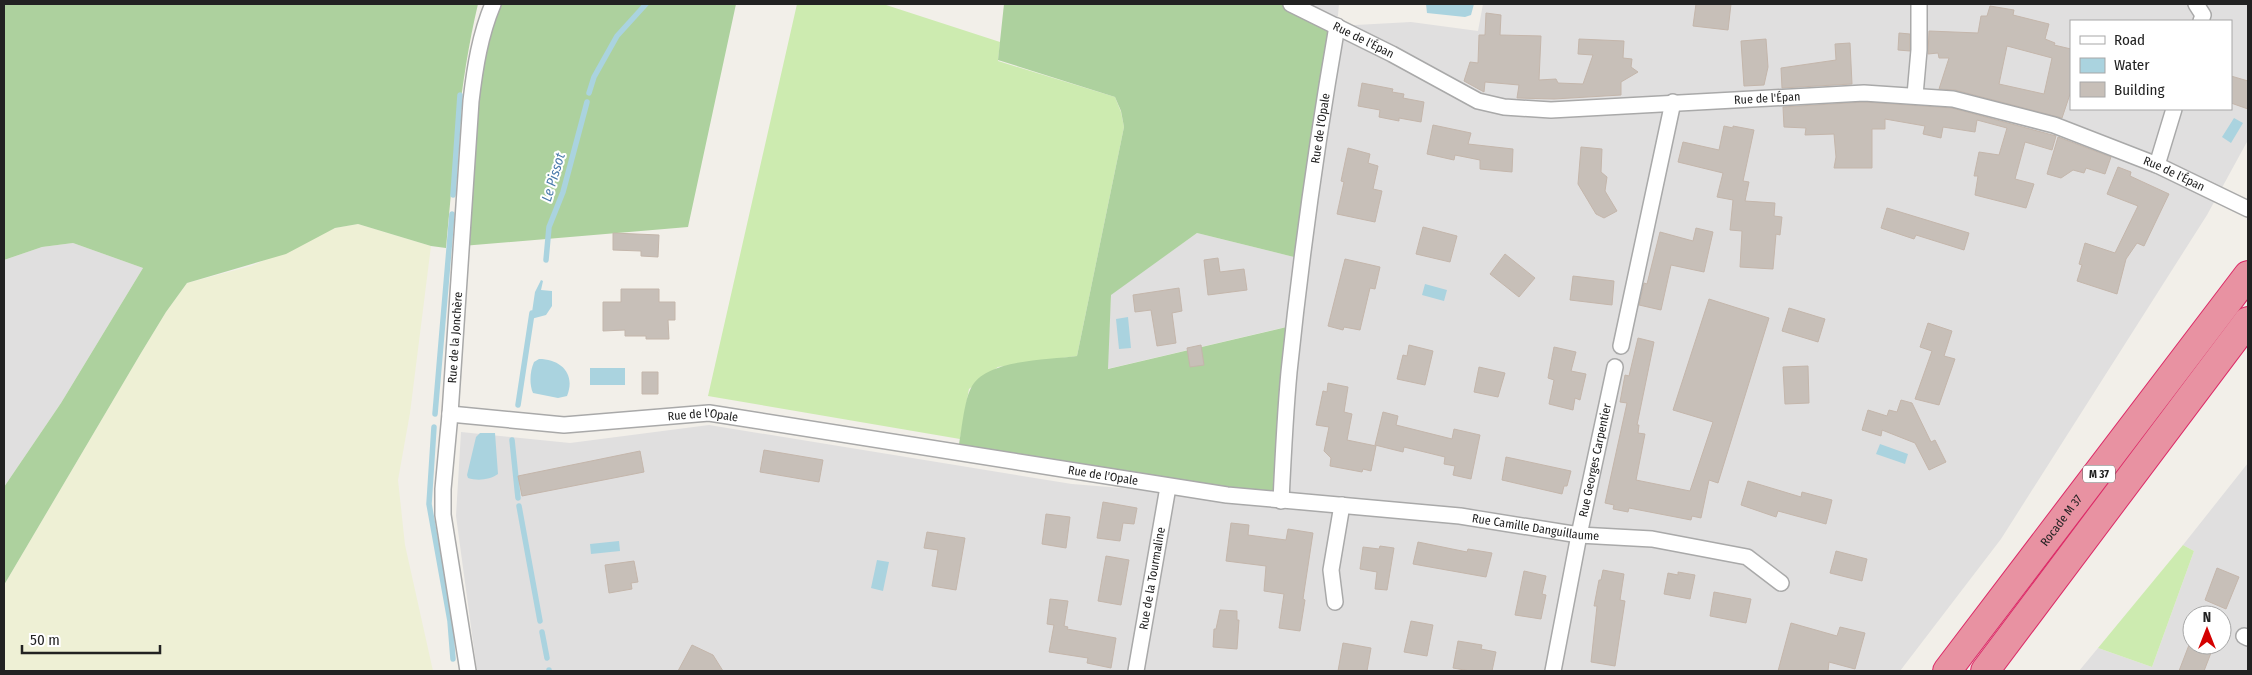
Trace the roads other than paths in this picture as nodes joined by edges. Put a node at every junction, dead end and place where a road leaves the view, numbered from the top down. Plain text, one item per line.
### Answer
1 (493, 4) edge
2 (1290, 4) edge
3 (1919, 4) edge
4 (2196, 4) edge
5 (2201, 20) edge
6 (1337, 26) junction
7 (1915, 95) junction
8 (1673, 102) junction
9 (2174, 110) edge
10 (2157, 165) junction
11 (2248, 209) edge
12 (2248, 274) edge
13 (2248, 321) edge
14 (1621, 346) dead end
15 (1614, 368) dead end
16 (450, 414) junction
17 (1168, 486) junction
18 (1281, 501) junction
19 (1342, 505) junction
20 (1579, 535) junction
21 (1781, 583) dead end
22 (1335, 602) dead end
23 (468, 671) edge
24 (1136, 671) edge
25 (1553, 671) edge
26 (1947, 671) edge
27 (1985, 671) edge

1 - 16 street, Rue de la Jonchère
2 - 6 street, Rue de l'Épan
3 - 7 street
4 - 5 street
6 - 8 street, Rue de l'Épan
6 - 18 street, Rue de l'Opale
7 - 8 street, Rue de l'Épan
7 - 10 street, Rue de l'Épan
8 - 14 street
9 - 10 street
10 - 11 street, Rue de l'Épan
12 - 26 highway, Rocade M 37 / M 37
13 - 27 highway, M 37
15 - 20 street, Rue Georges Carpentier
16 - 17 street, Rue de l'Opale
16 - 23 street, Rue de la Jonchère
17 - 18 street, Rue de l'Opale
17 - 24 street, Rue de la Tourmaline
18 - 19 street, Rue Camille Danguillaume
19 - 20 street, Rue Camille Danguillaume
19 - 22 street
20 - 21 street, Rue Camille Danguillaume
20 - 25 street, Rue Georges Carpentier

